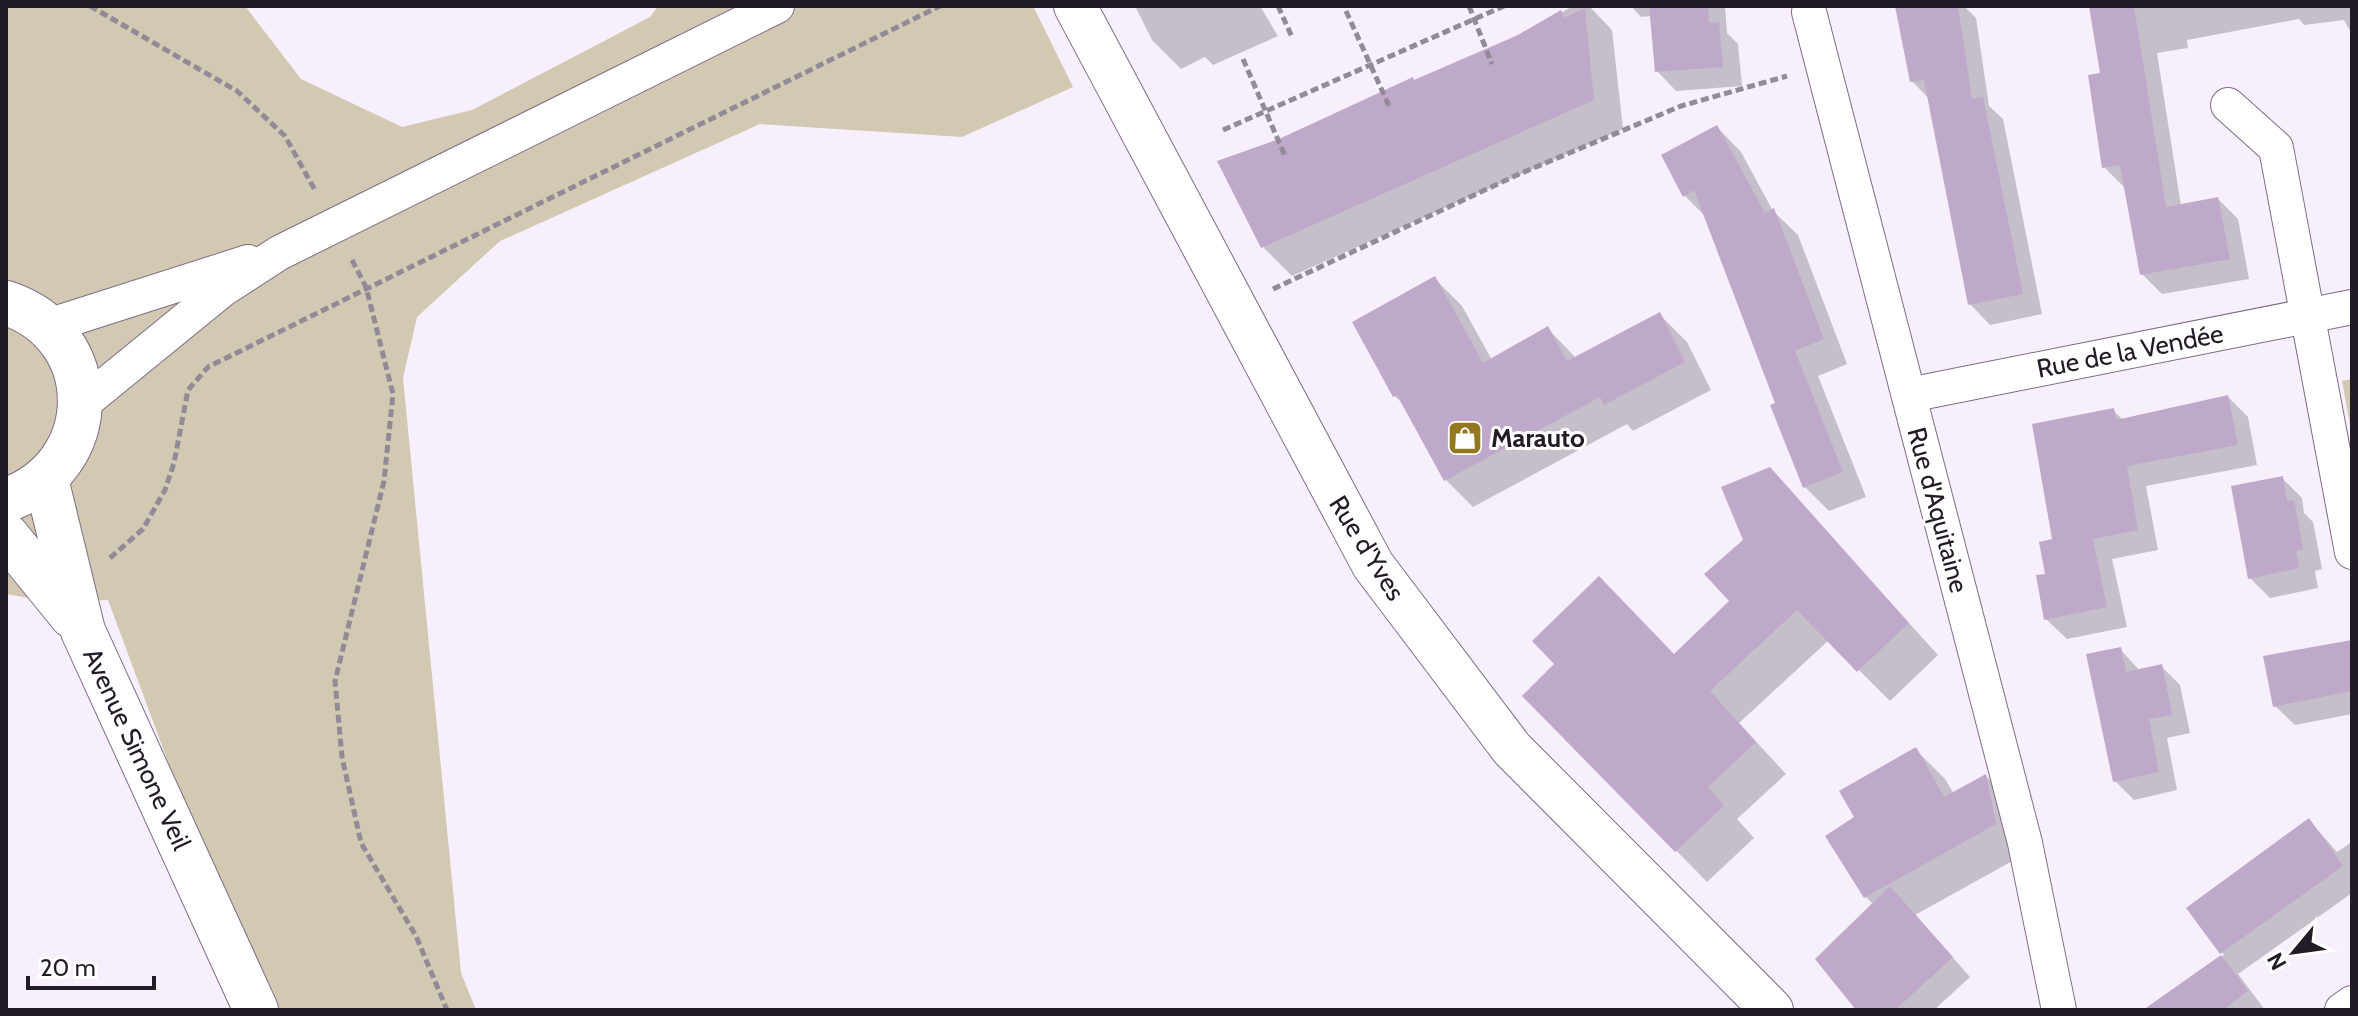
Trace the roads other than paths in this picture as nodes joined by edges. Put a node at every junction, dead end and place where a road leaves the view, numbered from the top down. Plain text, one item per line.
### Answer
1 (777, 6) edge
2 (1075, 6) edge
3 (1809, 12) dead end
4 (2228, 105) dead end
5 (279, 253) junction
6 (6, 303) edge
7 (2352, 307) edge
8 (2307, 315) junction
9 (48, 326) junction
10 (1909, 395) junction
11 (81, 405) junction
12 (46, 479) junction
13 (6, 500) edge
14 (6, 535) edge
15 (2352, 552) edge
16 (83, 631) junction
17 (2352, 1003) edge
18 (256, 1010) edge
19 (1772, 1010) edge
20 (2059, 1010) edge
21 (2342, 1010) edge

1 - 5 street
2 - 19 street, Rue d'Yves
3 - 10 street, Rue d'Aquitaine
4 - 8 street
5 - 9 street
5 - 11 street
6 - 9 main road
7 - 8 street, Rue de la Vendée
8 - 10 street, Rue de la Vendée
8 - 15 street
9 - 11 main road
10 - 20 street, Rue d'Aquitaine
11 - 12 main road
12 - 13 main road
12 - 16 main road, Avenue Simone Veil
14 - 16 main road
16 - 18 main road, Avenue Simone Veil
17 - 21 street

